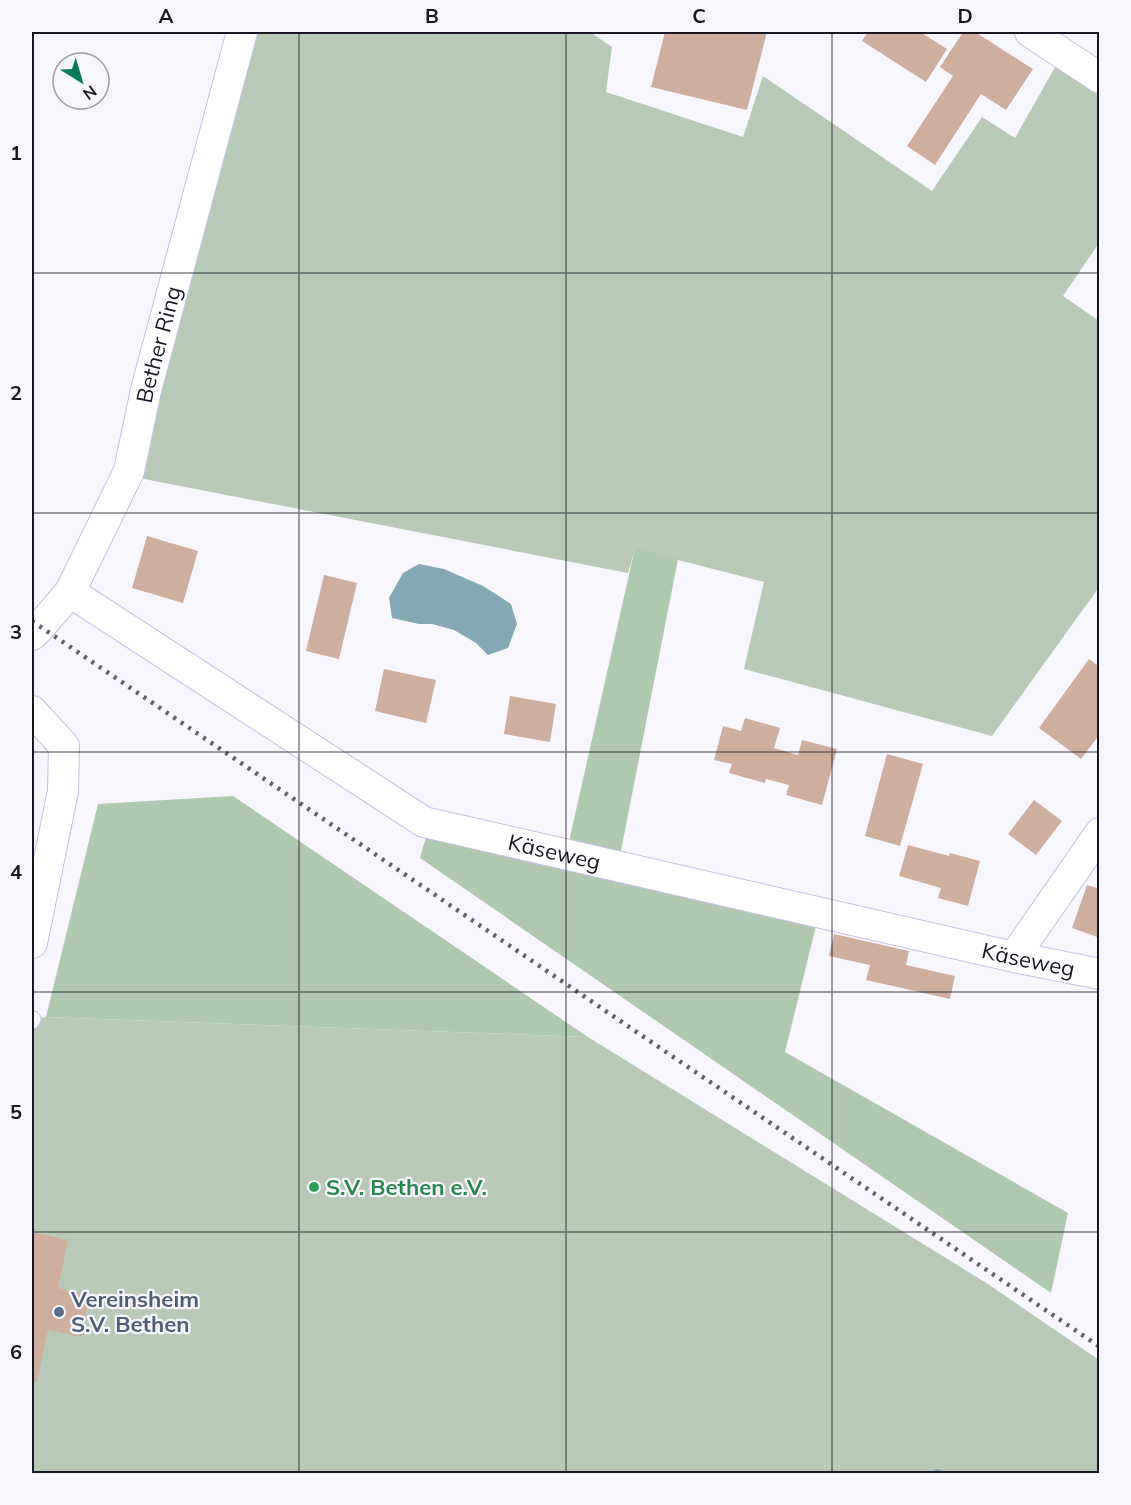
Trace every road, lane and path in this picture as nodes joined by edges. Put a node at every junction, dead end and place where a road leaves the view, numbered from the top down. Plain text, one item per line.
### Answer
1 (242, 32) edge
2 (1030, 32) edge
3 (1100, 78) edge
4 (70, 592) junction
5 (32, 635) edge
6 (32, 711) edge
7 (1100, 832) edge
8 (32, 943) edge
9 (1014, 957) junction
10 (1100, 974) edge

1 - 4 street, Bether Ring
2 - 3 street
4 - 5 street, Bether Ring
4 - 9 street, Käseweg
6 - 8 street
7 - 9 street
9 - 10 street, Käseweg

